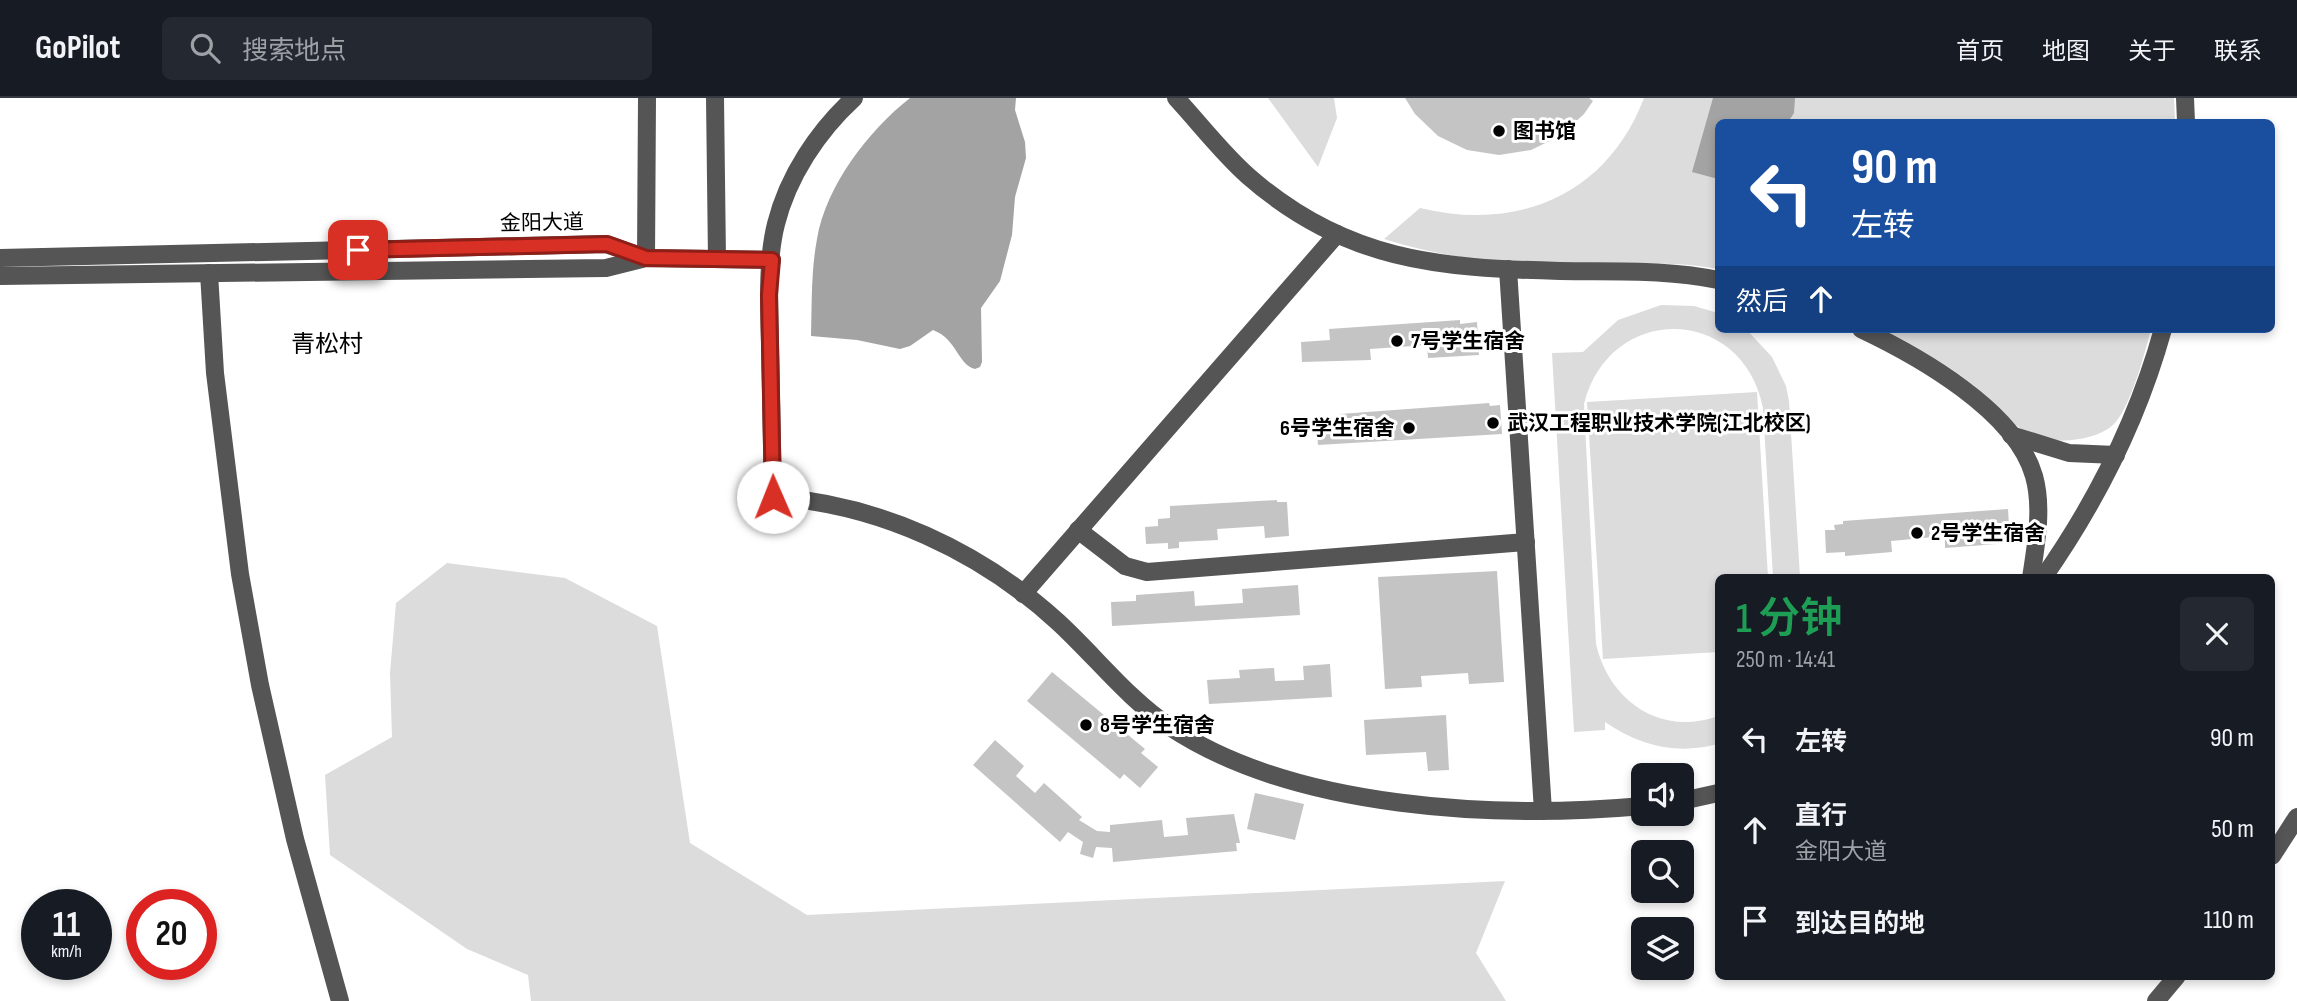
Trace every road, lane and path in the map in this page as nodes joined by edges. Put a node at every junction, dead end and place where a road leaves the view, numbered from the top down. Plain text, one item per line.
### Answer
1 (647, 98) edge
2 (715, 98) edge
3 (854, 98) edge
4 (1176, 98) edge
5 (2185, 98) edge
6 (2186, 119) edge
7 (1336, 234) junction
8 (0, 258) edge
9 (646, 258) junction
10 (717, 259) junction
11 (772, 260) junction
12 (1508, 270) junction
13 (209, 273) junction
14 (0, 276) edge
15 (1715, 280) edge
16 (1869, 333) edge
17 (2162, 333) edge
18 (2011, 435) junction
19 (2116, 455) junction
20 (1078, 530) junction
21 (1526, 542) junction
22 (2032, 574) edge
23 (2046, 574) edge
24 (1023, 594) junction
25 (1715, 794) edge
26 (1694, 798) edge
27 (1631, 807) edge
28 (1543, 811) junction
29 (2297, 817) edge
30 (2275, 851) edge
31 (2174, 980) edge
32 (340, 1001) edge
33 (2156, 1001) edge

1 - 9 street
2 - 10 street
3 - 11 street
4 - 7 street
5 - 6 street
7 - 12 street
7 - 20 street
8 - 9 street, 金阳大道
9 - 10 street
9 - 13 street
10 - 11 street
11 - 24 street
12 - 15 street
12 - 21 street
13 - 14 street
13 - 32 street
16 - 18 street
17 - 19 street
18 - 19 street
18 - 22 street
19 - 23 street
20 - 21 street
20 - 24 street
21 - 28 street
24 - 28 street
25 - 26 street
27 - 28 street
29 - 30 street
31 - 33 street

